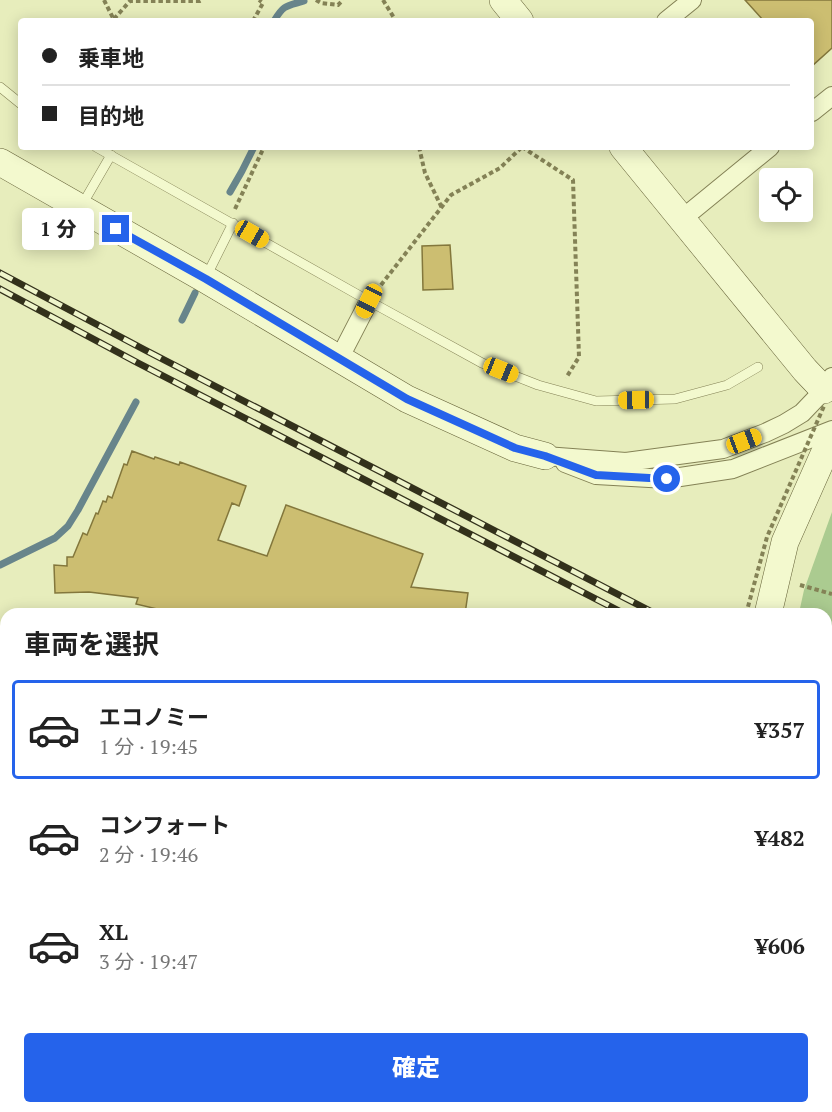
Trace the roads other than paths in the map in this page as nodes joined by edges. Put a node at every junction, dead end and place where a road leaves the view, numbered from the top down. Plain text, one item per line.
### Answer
1 (503, 0) edge
2 (692, 0) edge
3 (518, 18) edge
4 (670, 18) edge
5 (0, 87) edge
6 (832, 96) edge
7 (18, 102) edge
8 (814, 110) edge
9 (102, 150) edge
10 (625, 150) edge
11 (766, 150) edge
12 (111, 155) junction
13 (0, 162) edge
14 (80, 208) junction
15 (682, 219) junction
16 (233, 223) junction
17 (206, 279) junction
18 (369, 301) junction
19 (339, 359) junction
20 (758, 368) dead end
21 (828, 392) edge
22 (832, 430) edge
23 (832, 436) edge
24 (545, 456) junction
25 (769, 608) edge

1 - 3 street
2 - 4 street
5 - 7 lane
6 - 8 street
9 - 12 lane
10 - 15 street
11 - 15 street
12 - 14 lane
12 - 16 lane
13 - 14 street
14 - 17 street
15 - 21 street
16 - 17 lane
16 - 18 lane
17 - 19 street
18 - 19 street
18 - 20 lane
19 - 24 street
21 - 24 street
22 - 24 street
23 - 25 street

